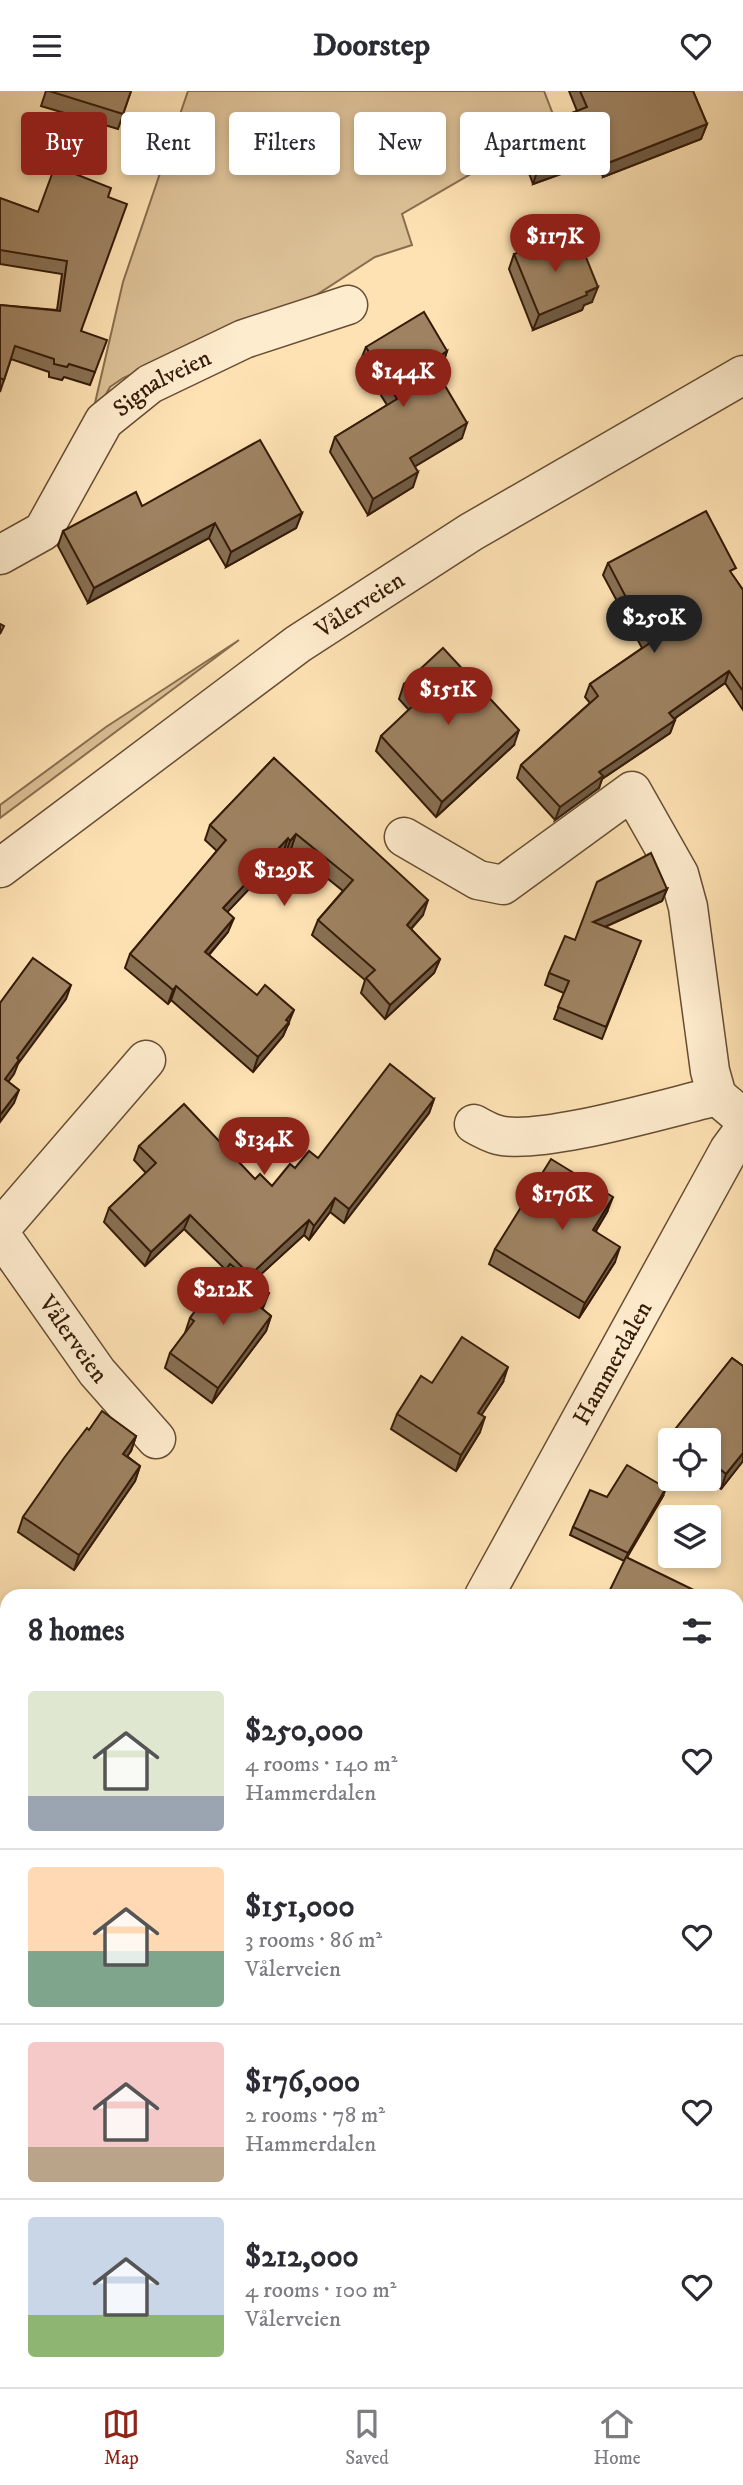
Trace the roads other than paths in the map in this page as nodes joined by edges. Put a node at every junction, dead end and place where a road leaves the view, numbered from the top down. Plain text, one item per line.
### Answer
1 (348, 305) dead end
2 (743, 375) edge
3 (0, 555) edge
4 (404, 837) dead end
5 (0, 868) edge
6 (146, 1060) dead end
7 (730, 1107) edge
8 (474, 1124) dead end
9 (743, 1131) edge
10 (0, 1231) edge
11 (156, 1439) dead end
12 (488, 1589) edge

1 - 3 street, Signalveien
2 - 5 street, Vålerveien
4 - 7 street
6 - 10 street, Vålerveien
7 - 8 street
9 - 12 street, Hammerdalen
10 - 11 street, Vålerveien

